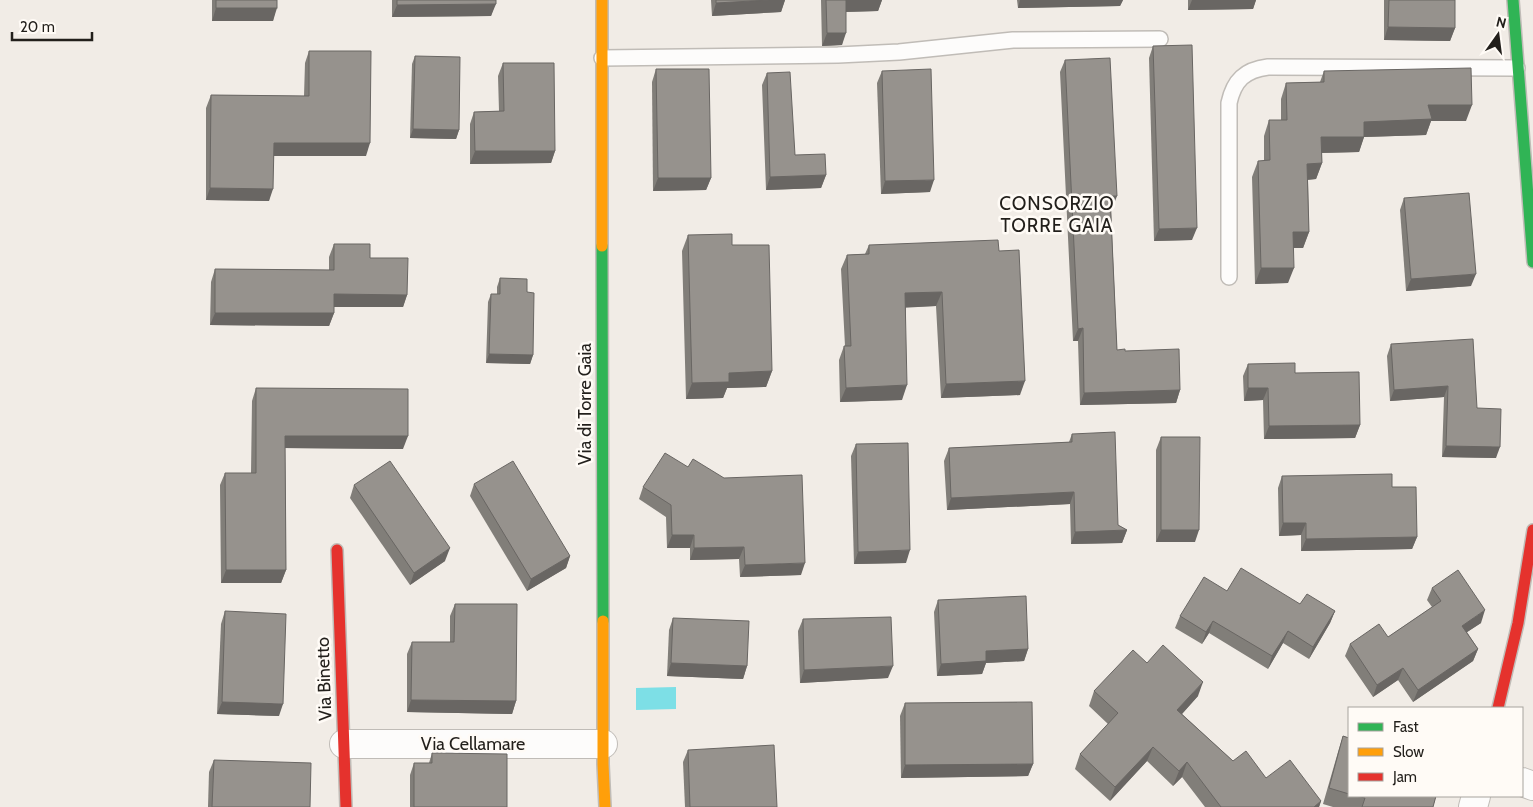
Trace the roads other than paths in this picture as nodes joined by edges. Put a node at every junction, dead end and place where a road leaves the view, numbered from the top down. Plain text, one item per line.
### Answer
1 (602, 0) edge
2 (1512, 0) edge
3 (1160, 39) dead end
4 (602, 58) junction
5 (1517, 68) junction
6 (1527, 128) edge
7 (1533, 262) edge
8 (1229, 277) dead end
9 (1533, 530) edge
10 (337, 550) dead end
11 (1498, 707) edge
12 (344, 744) junction
13 (603, 744) junction
14 (346, 807) edge
15 (606, 807) edge

1 - 4 street, Via di Torre Gaia
2 - 5 street
3 - 4 lane
4 - 13 street, Via di Torre Gaia
5 - 6 street
5 - 8 lane
6 - 7 street
9 - 11 street
10 - 12 street, Via Binetto
12 - 13 street, Via Cellamare
12 - 14 street, Via Binetto
13 - 15 street, Via di Torre Gaia

